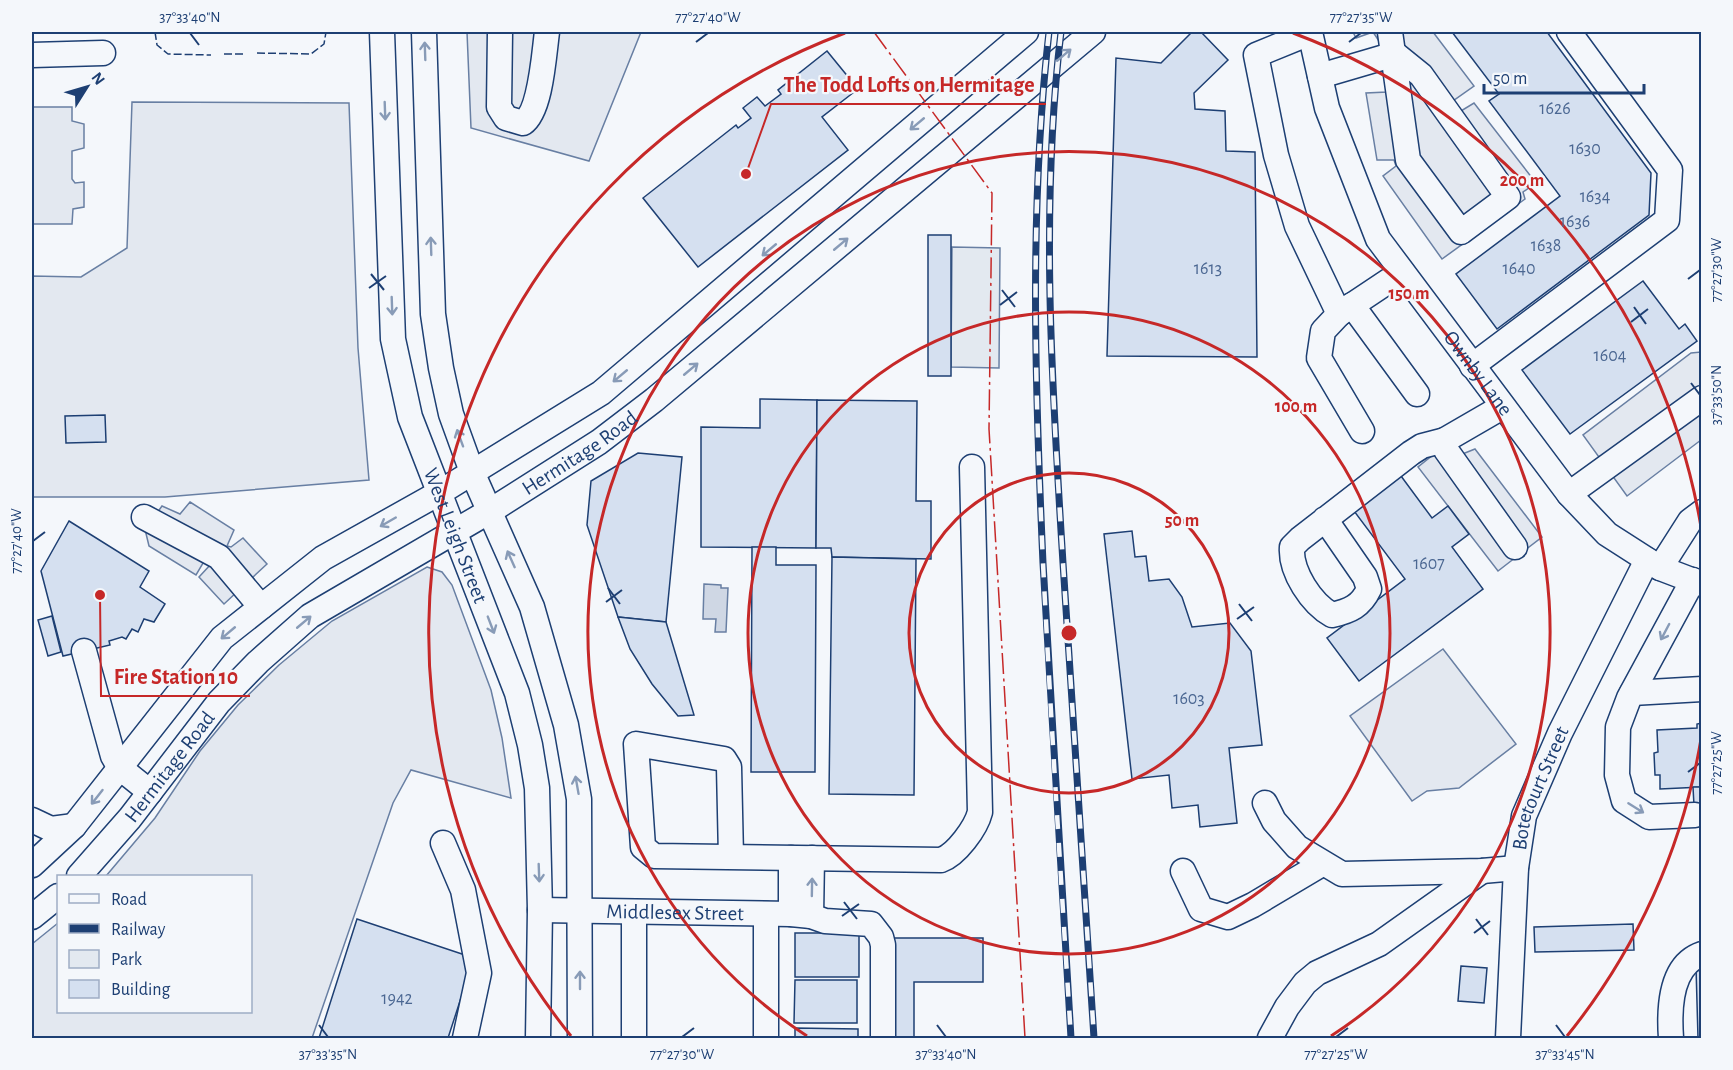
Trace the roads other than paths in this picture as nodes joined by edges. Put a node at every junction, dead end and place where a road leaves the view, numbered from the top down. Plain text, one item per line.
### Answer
1 (382, 32) edge
2 (424, 32) edge
3 (500, 32) edge
4 (547, 32) edge
5 (1026, 32) edge
6 (1093, 32) edge
7 (1310, 32) edge
8 (1569, 32) edge
9 (1393, 43) edge
10 (102, 53) dead end
11 (32, 55) edge
12 (1320, 76) junction
13 (1402, 272) junction
14 (1345, 310) junction
15 (1472, 366) junction
16 (1417, 394) dead end
17 (1701, 398) edge
18 (1502, 407) junction
19 (1362, 431) dead end
20 (1445, 440) junction
21 (972, 467) dead end
22 (472, 472) junction
23 (439, 493) junction
24 (1569, 494) junction
25 (489, 512) junction
26 (1701, 512) edge
27 (144, 517) dead end
28 (1325, 519) dead end
29 (455, 532) junction
30 (1515, 547) dead end
31 (1654, 564) junction
32 (1697, 582) edge
33 (261, 607) junction
34 (84, 651) dead end
35 (1701, 689) edge
36 (1632, 693) junction
37 (120, 768) junction
38 (150, 792) junction
39 (1265, 803) dead end
40 (1695, 815) dead end
41 (32, 820) edge
42 (74, 826) junction
43 (443, 843) dead end
44 (730, 857) junction
45 (802, 858) junction
46 (1322, 864) junction
47 (32, 865) edge
48 (1516, 868) junction
49 (1183, 871) dead end
50 (1482, 871) junction
51 (80, 875) edge
52 (57, 897) edge
53 (540, 910) junction
54 (581, 911) junction
55 (634, 913) junction
56 (766, 914) junction
57 (801, 915) junction
58 (32, 917) edge
59 (1701, 954) edge
60 (465, 1038) edge
61 (538, 1038) edge
62 (580, 1038) edge
63 (634, 1038) edge
64 (766, 1038) edge
65 (883, 1038) edge
66 (1270, 1038) edge
67 (1508, 1038) edge
68 (1671, 1038) edge

1 -> 23 street, West Leigh Street
22 -> 2 street, West Leigh Street
3 - 4 street
5 -> 22 street, Hermitage Road
25 -> 6 street, Hermitage Road
7 - 12 street, Ownby Lane
7 - 14 street
8 - 15 street
9 - 9 street
9 - 12 street
10 - 11 street
12 - 13 street, Ownby Lane
13 - 14 street
13 - 15 street, Ownby Lane
14 - 16 street
14 - 19 street
15 - 18 street, Ownby Lane
17 - 24 street
18 - 20 street
18 - 24 street, Ownby Lane
20 - 28 street
20 - 30 street
21 - 45 street
22 - 23 street, Hermitage Road
22 - 25 street, West Leigh Street
23 - 29 street, West Leigh Street
23 -> 33 street, Hermitage Road
24 - 31 street, Ownby Lane
25 - 29 street, Hermitage Road
54 -> 25 street, West Leigh Street
26 - 31 street, Botetourt Street
27 - 33 street
38 -> 29 street, Hermitage Road
29 -> 53 street, West Leigh Street
31 - 32 street, Ownby Lane
31 - 48 street, Botetourt Street
32 -> 36 street
33 -> 37 street, Hermitage Road
34 - 37 street
35 - 36 street
36 -> 40 street
37 - 38 street
37 -> 42 street, Hermitage Road
38 - 51 street, Hermitage Road
39 - 46 street
41 - 42 street
42 - 47 street, Hermitage Road
43 - 60 street
44 - 44 street
44 - 45 street
45 - 57 street
46 - 49 street
46 - 50 street
48 - 50 street
48 - 67 street, Botetourt Street
50 - 66 street
52 - 58 street
53 - 54 street, Middlesex Street
53 - 61 street, West Leigh Street
54 - 55 street, Middlesex Street
62 -> 54 street, West Leigh Street
55 - 56 street, Middlesex Street
55 - 63 street
56 - 57 street, Middlesex Street
56 - 64 street
57 - 65 street, Middlesex Street
59 - 68 street

